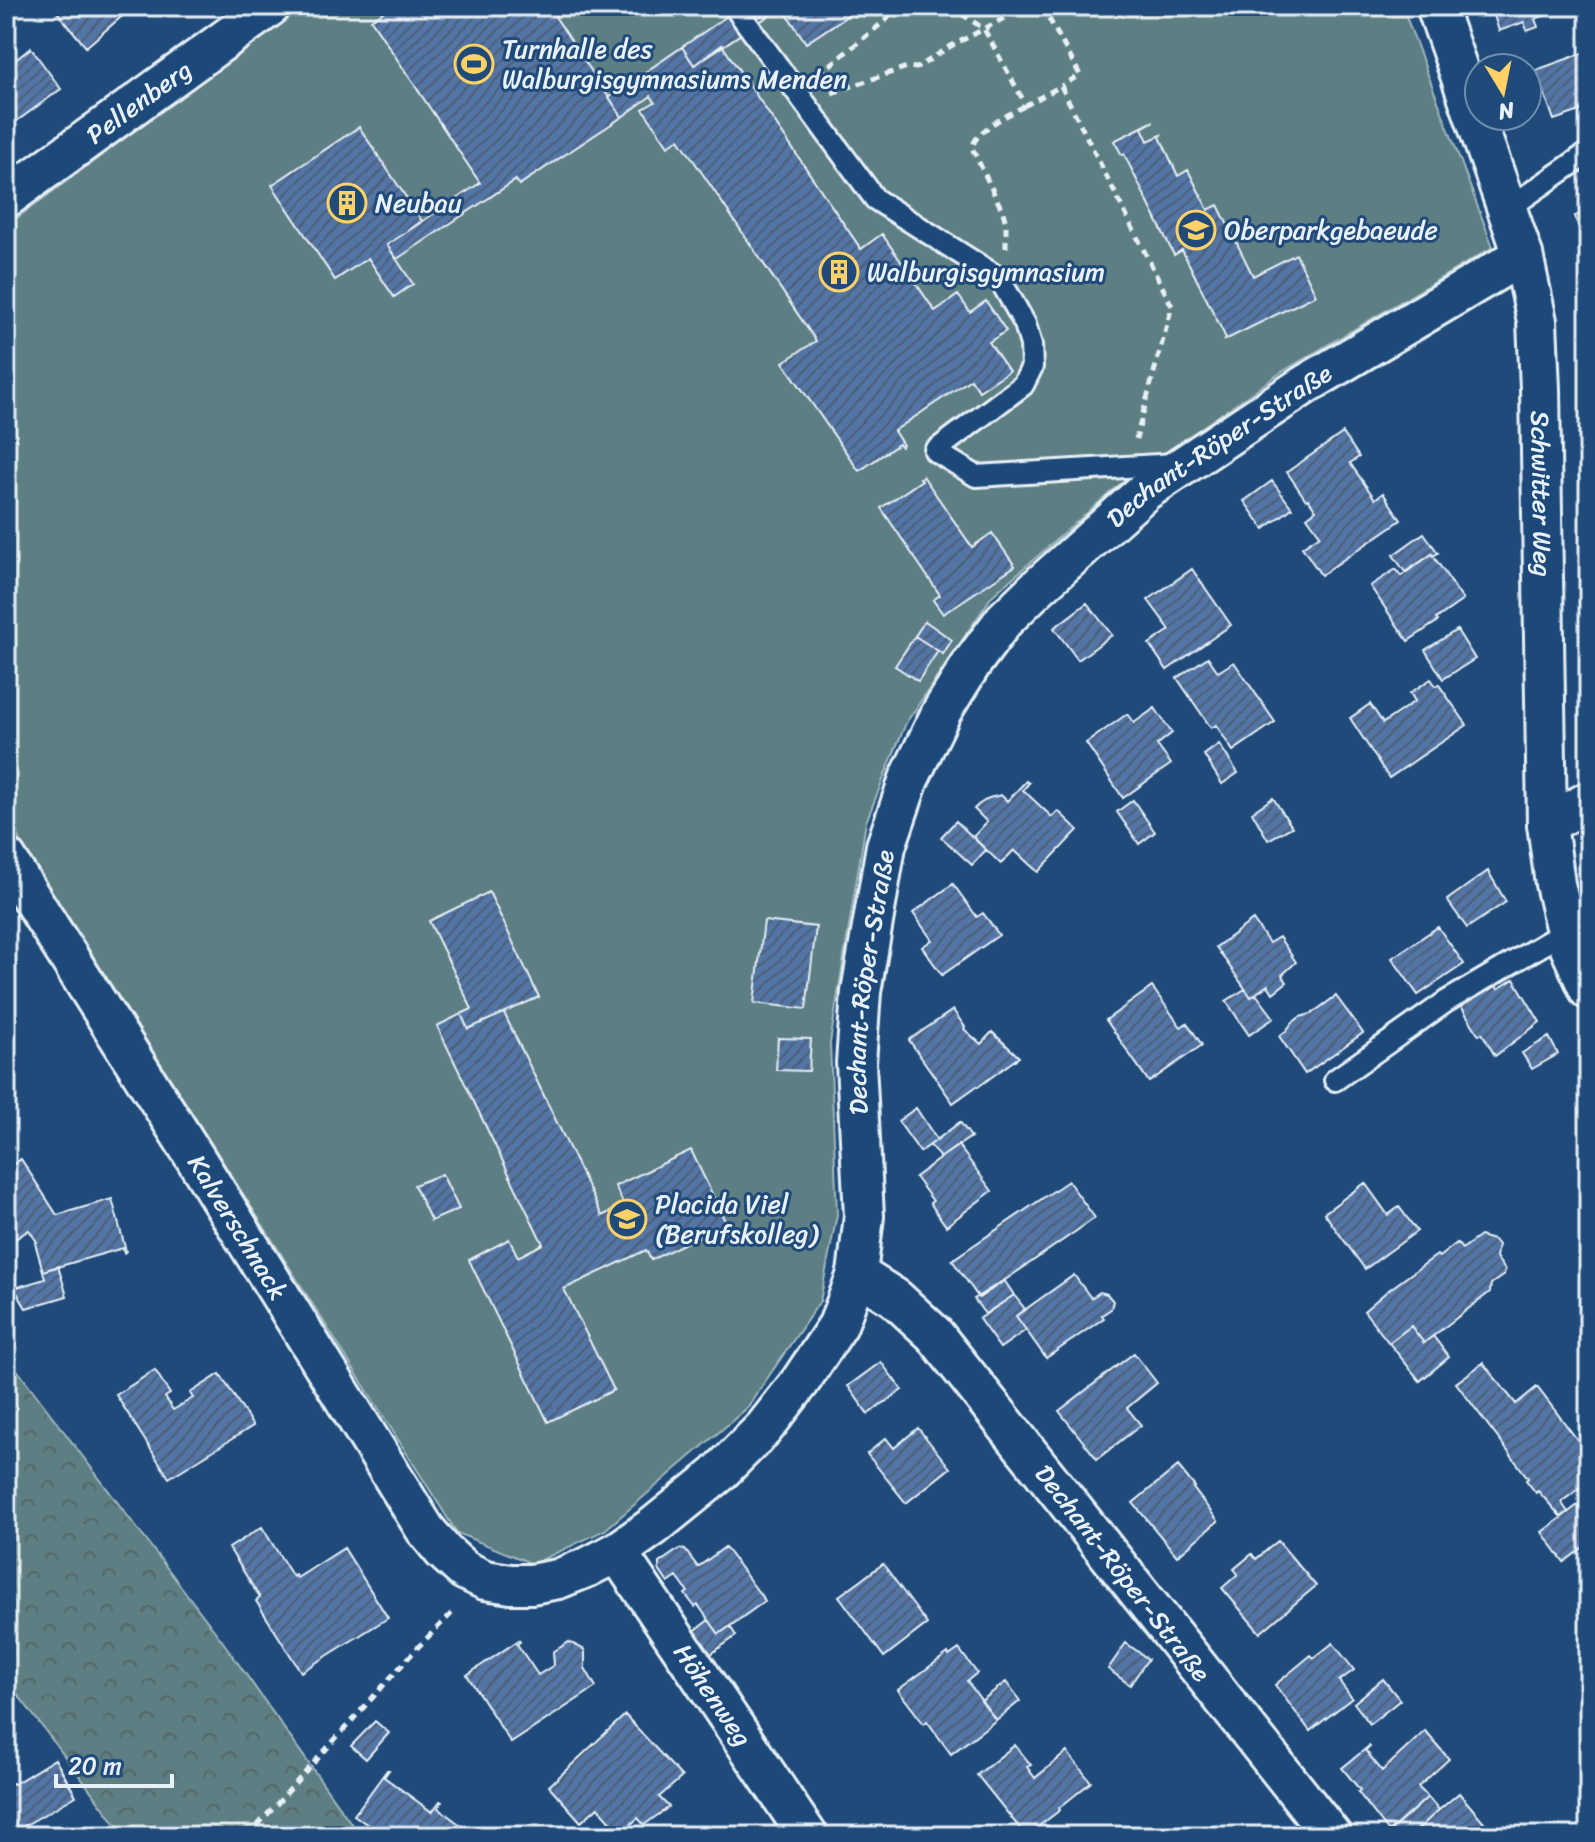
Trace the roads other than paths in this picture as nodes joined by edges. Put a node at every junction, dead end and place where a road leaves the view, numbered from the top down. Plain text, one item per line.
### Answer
1 (271, 6) edge
2 (734, 6) edge
3 (1436, 6) edge
4 (1589, 152) edge
5 (6, 198) edge
6 (1506, 210) junction
7 (1523, 255) junction
8 (1184, 464) junction
9 (1589, 801) edge
10 (1547, 824) junction
11 (6, 858) edge
12 (1566, 931) junction
13 (1589, 990) edge
14 (1335, 1080) dead end
15 (857, 1274) junction
16 (617, 1552) junction
17 (808, 1836) edge
18 (1332, 1836) edge

1 - 5 street, Pellenberg
2 - 8 lane
3 - 6 street, Schwitter Weg
4 - 6 lane
6 - 7 street, Schwitter Weg
7 - 8 street, Dechant-Röper-Straße
7 - 10 street, Schwitter Weg
8 - 15 street, Dechant-Röper-Straße
9 - 10 street
10 - 12 street, Schwitter Weg
11 - 16 street, Kalverschnack
12 - 13 street, Schwitter Weg
12 - 14 lane
15 - 16 street, Kalverschnack
15 - 18 street, Dechant-Röper-Straße
16 - 17 street, Höhenweg

